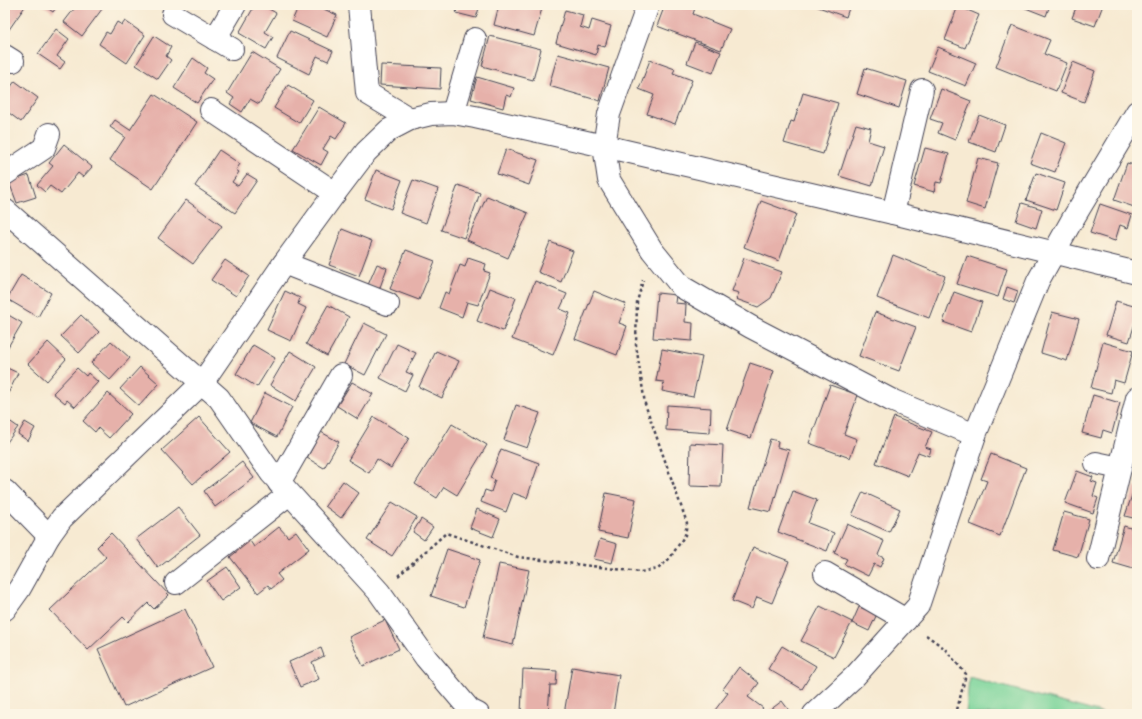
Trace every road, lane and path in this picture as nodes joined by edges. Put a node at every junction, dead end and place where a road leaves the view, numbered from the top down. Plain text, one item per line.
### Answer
1 (235, 5) edge
2 (360, 5) edge
3 (648, 5) edge
4 (173, 14) dead end
5 (475, 39) dead end
6 (922, 90) dead end
7 (211, 110) dead end
8 (1137, 112) edge
9 (452, 113) junction
10 (410, 119) junction
11 (50, 134) dead end
12 (604, 146) junction
13 (5, 174) edge
14 (335, 193) junction
15 (5, 210) edge
16 (893, 213) junction
17 (652, 250) junction
18 (1054, 253) junction
19 (284, 263) junction
20 (1137, 273) edge
21 (388, 304) dead end
22 (341, 375) dead end
23 (202, 382) junction
24 (1137, 398) edge
25 (975, 435) junction
26 (1096, 463) dead end
27 (1120, 468) junction
28 (284, 488) junction
29 (5, 491) edge
30 (49, 536) junction
31 (1098, 559) dead end
32 (825, 573) dead end
33 (176, 583) dead end
34 (379, 592) junction
35 (5, 609) edge
36 (906, 620) junction
37 (478, 714) edge
38 (814, 714) edge
39 (956, 714) edge

1 - 4 street
2 - 10 street
3 - 12 street
5 - 9 street
6 - 16 street
7 - 14 street
8 - 18 street
9 - 10 street
9 - 12 street
10 - 14 street
11 - 13 street
12 - 16 street
12 - 17 street
14 - 19 street
15 - 23 street
16 - 18 street
17 - 25 street
17 - 34 path
18 - 20 street
18 - 25 street
19 - 21 street
19 - 23 street
22 - 28 street
23 - 28 street
23 - 30 street
24 - 27 street
25 - 36 street
26 - 27 street
27 - 31 street
28 - 33 street
28 - 34 street
29 - 30 street
30 - 35 street
32 - 36 street
34 - 37 street
36 - 38 street
36 - 39 path

